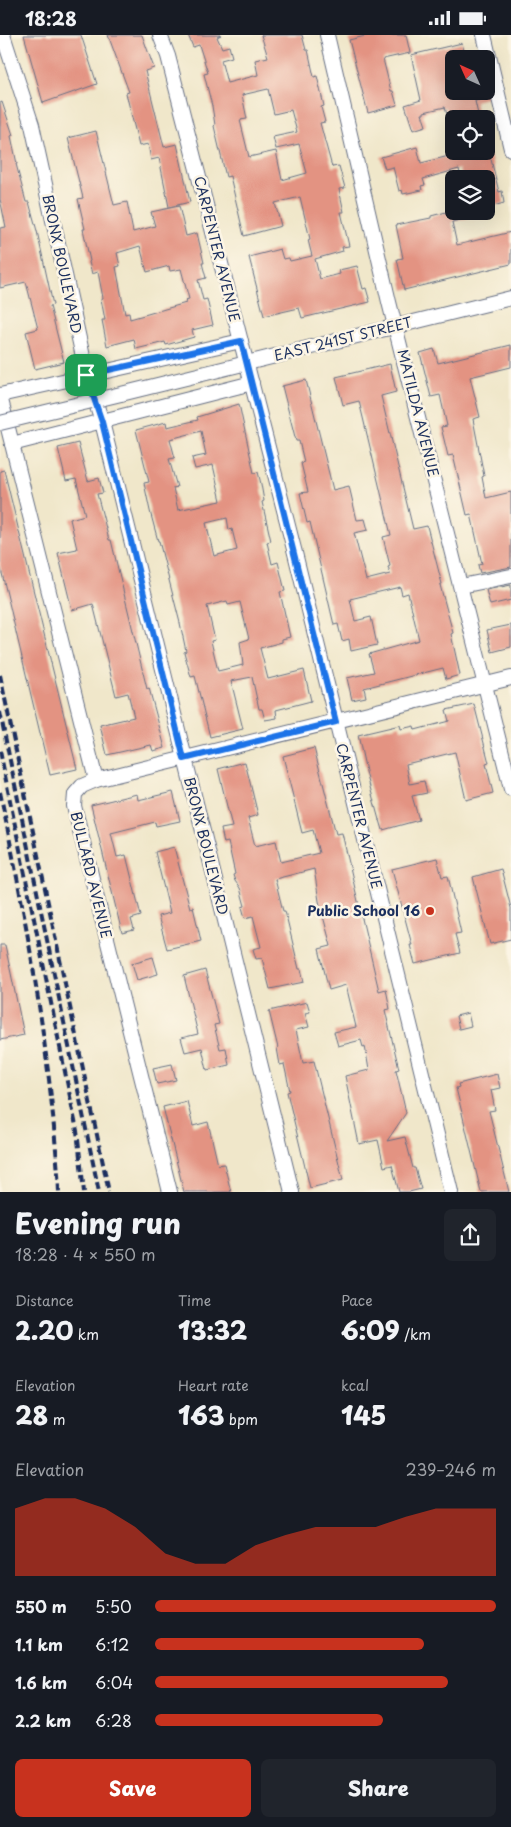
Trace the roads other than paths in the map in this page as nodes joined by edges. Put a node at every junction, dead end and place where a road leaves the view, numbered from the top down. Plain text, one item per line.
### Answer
1 (3, 35) edge
2 (160, 35) edge
3 (327, 35) edge
4 (484, 35) edge
5 (511, 149) edge
6 (511, 299) edge
7 (396, 327) junction
8 (241, 341) junction
9 (246, 363) junction
10 (86, 375) junction
11 (252, 383) junction
12 (0, 395) edge
13 (102, 422) junction
14 (0, 423) edge
15 (12, 444) junction
16 (511, 576) edge
17 (461, 586) junction
18 (511, 678) edge
19 (486, 685) junction
20 (336, 722) junction
21 (184, 759) junction
22 (96, 780) junction
23 (511, 789) edge
24 (170, 1192) edge
25 (292, 1192) edge
26 (451, 1192) edge

1 - 10 street, BRONX BOULEVARD
2 - 8 street, CARPENTER AVENUE
3 - 7 street, MATILDA AVENUE
4 - 5 street
6 - 7 street, EAST 241ST STREET
7 - 9 street, EAST 241ST STREET
7 - 17 street, MATILDA AVENUE
8 - 9 street, CARPENTER AVENUE
8 - 10 street
9 - 11 street, CARPENTER AVENUE
9 - 14 street, EAST 241ST STREET, bridge
10 - 12 street
10 - 13 street, BRONX BOULEVARD
11 - 13 street
11 - 20 street, CARPENTER AVENUE
12 - 15 street
13 - 15 street
13 - 21 street, BRONX BOULEVARD
15 - 22 street
16 - 17 street
17 - 19 street, MATILDA AVENUE
18 - 19 street
19 - 20 street
19 - 23 street, MATILDA AVENUE
20 - 21 street
20 - 26 street, CARPENTER AVENUE
21 - 22 street
21 - 25 street, BRONX BOULEVARD
22 - 24 street, BULLARD AVENUE

